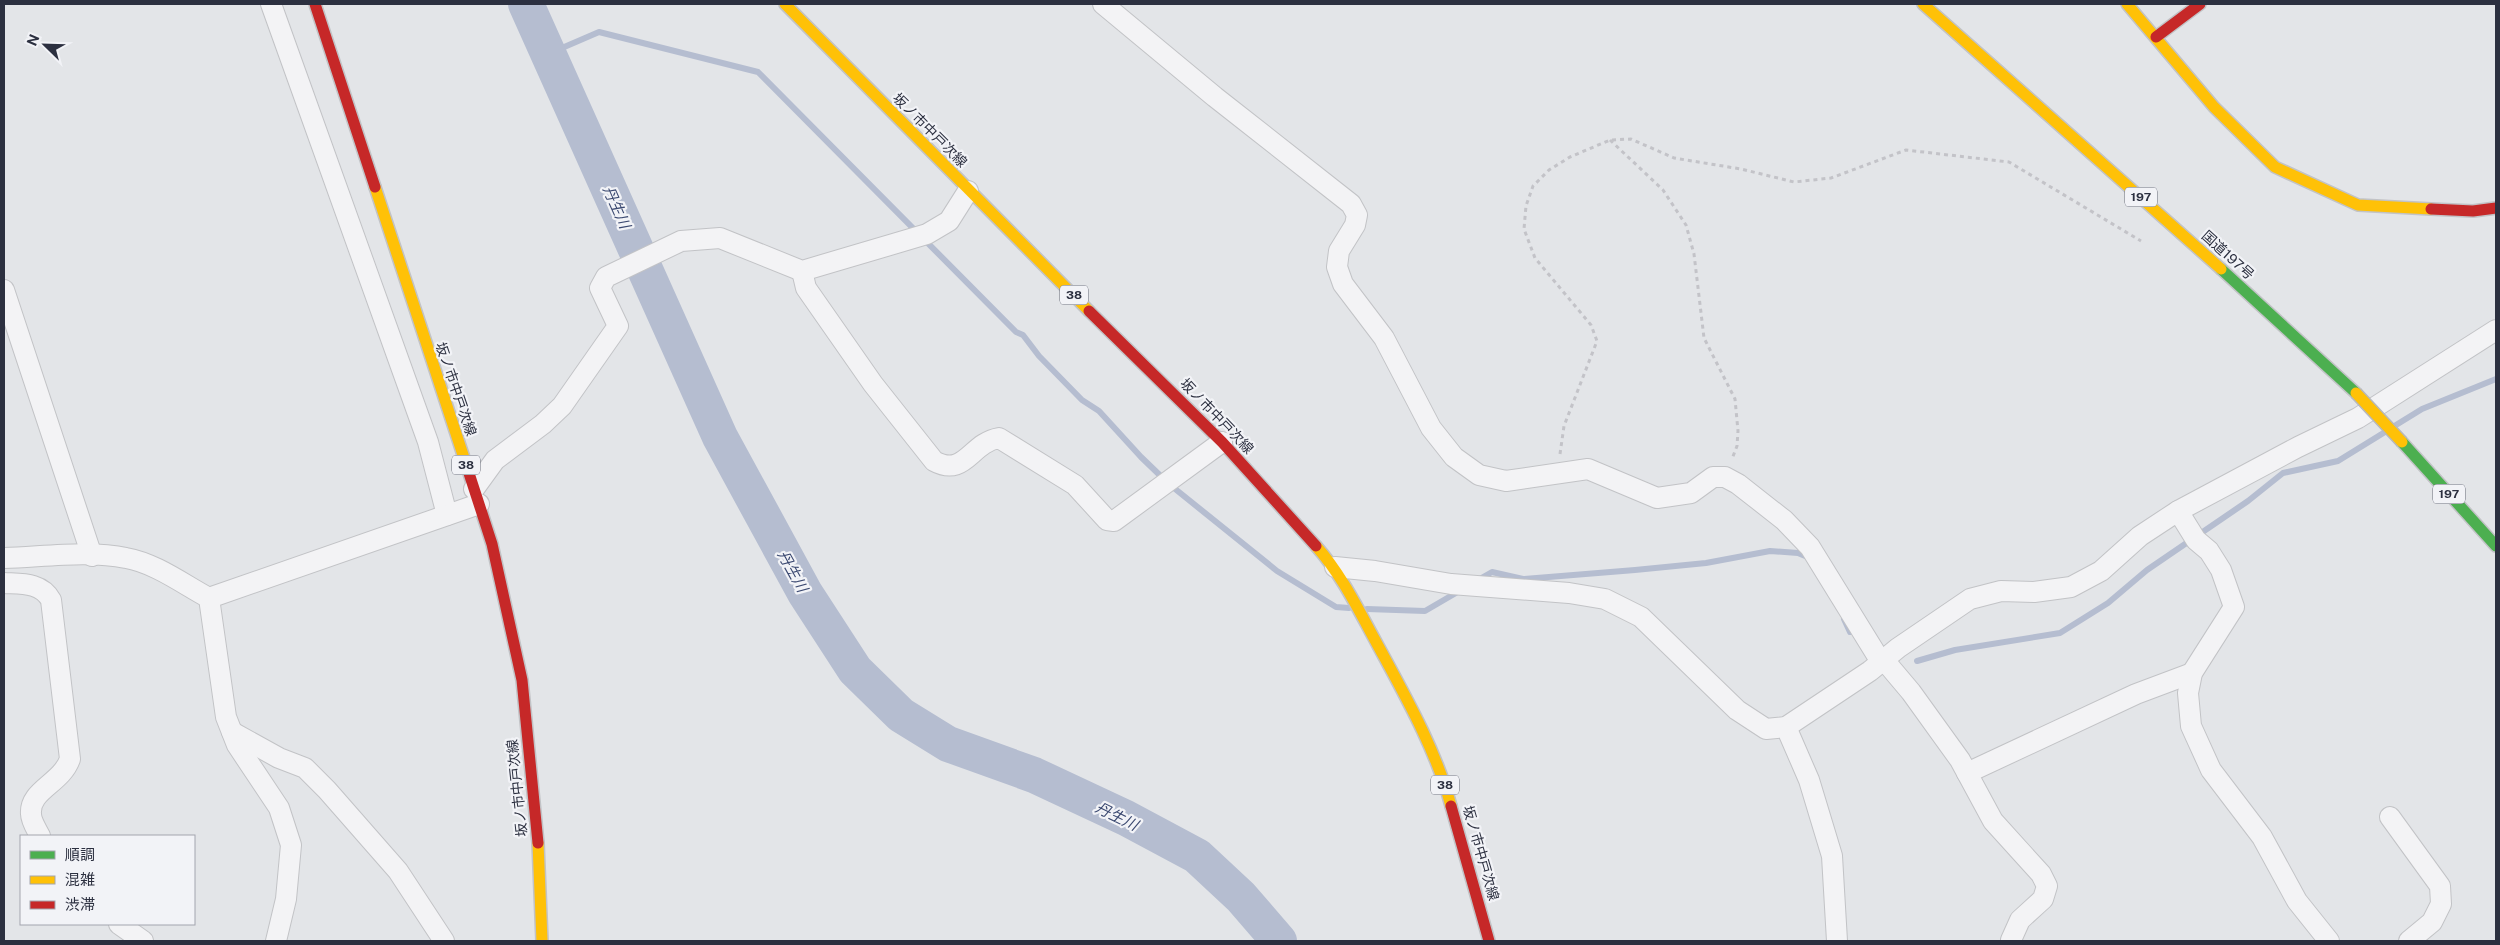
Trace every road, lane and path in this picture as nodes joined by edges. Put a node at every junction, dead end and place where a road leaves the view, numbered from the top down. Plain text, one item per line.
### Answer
1 (271, 4) edge
2 (315, 4) edge
3 (784, 4) edge
4 (1103, 4) edge
5 (1923, 4) edge
6 (2127, 4) edge
7 (2200, 4) edge
8 (2156, 37) junction
9 (1610, 140) junction
10 (968, 190) junction
11 (2496, 208) edge
12 (2141, 240) dead end
13 (802, 271) junction
14 (4, 290) edge
15 (2496, 330) edge
16 (1222, 442) junction
17 (1542, 476) junction
18 (1725, 477) junction
19 (477, 497) junction
20 (2180, 514) junction
21 (447, 515) junction
22 (2496, 546) edge
23 (92, 556) junction
24 (4, 558) edge
25 (1335, 568) junction
26 (4, 583) edge
27 (209, 598) junction
28 (1882, 661) junction
29 (2192, 673) junction
30 (1786, 727) junction
31 (232, 732) junction
32 (1967, 773) junction
33 (2390, 817) dead end
34 (40, 835) edge
35 (120, 925) edge
36 (143, 941) edge
37 (276, 941) edge
38 (444, 941) edge
39 (542, 941) edge
40 (1490, 941) edge
41 (1837, 941) edge
42 (2010, 941) edge
43 (2329, 941) edge
44 (2408, 941) edge

1 - 21 street
2 - 19 main road, 坂ノ市中戸次線 / 38
3 - 10 main road, 坂ノ市中戸次線 / 38
4 - 17 street
5 - 22 main road, 国道197号 / 197, bridge
6 - 8 main road
7 - 8 main road
8 - 11 main road
9 - 12 path
9 - 17 path
9 - 18 path
10 - 13 street
10 - 16 main road, 坂ノ市中戸次線 / 38
13 - 16 street
13 - 19 street
14 - 23 street
15 - 20 street
16 - 25 main road, 坂ノ市中戸次線 / 38
17 - 18 street
18 - 28 street
19 - 21 street
19 - 39 main road, 坂ノ市中戸次線 / 38
20 - 28 street
20 - 29 street
21 - 27 street
23 - 24 street
23 - 27 street
25 - 30 street
25 - 40 main road, 坂ノ市中戸次線 / 38
26 - 34 street
27 - 31 street
28 - 30 street
28 - 32 street
29 - 32 street
29 - 43 street
30 - 41 street
31 - 37 street
31 - 38 street
32 - 42 street
33 - 44 street
35 - 36 street

